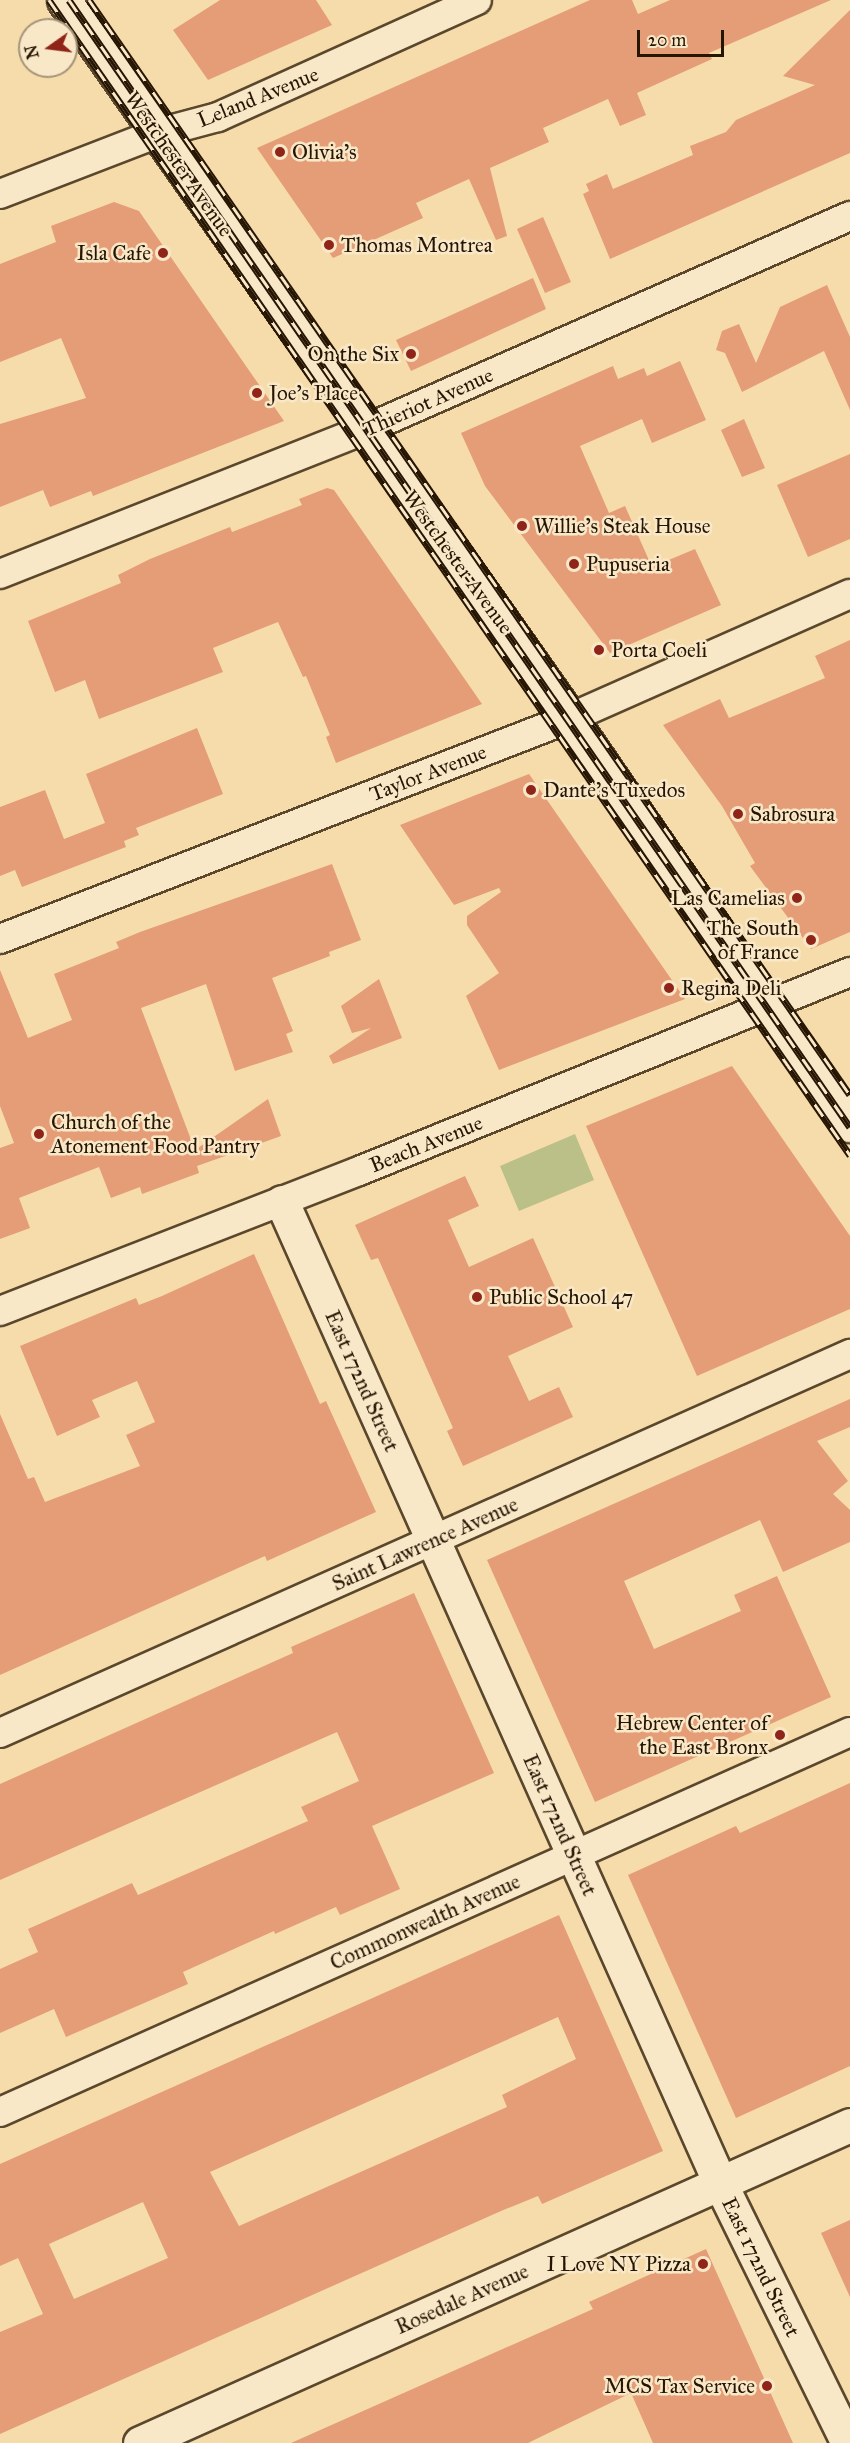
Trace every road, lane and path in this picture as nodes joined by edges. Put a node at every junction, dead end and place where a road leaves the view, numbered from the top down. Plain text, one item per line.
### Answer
1 (64, 0) edge
2 (477, 0) edge
3 (158, 134) junction
4 (0, 194) edge
5 (850, 216) edge
6 (363, 430) junction
7 (0, 574) edge
8 (850, 594) edge
9 (570, 718) junction
10 (0, 939) edge
11 (850, 972) edge
12 (771, 1007) junction
13 (850, 1125) edge
14 (282, 1202) junction
15 (0, 1311) edge
16 (850, 1354) edge
17 (433, 1540) junction
18 (850, 1732) edge
19 (0, 1733) edge
20 (574, 1856) junction
21 (0, 2112) edge
22 (850, 2125) edge
23 (720, 2183) junction
24 (140, 2443) edge
25 (848, 2443) edge

1 - 3 street, Westchester Avenue
2 - 3 street, Leland Avenue
3 - 4 street, Leland Avenue
3 - 6 street, Westchester Avenue
5 - 6 street, Thieriot Avenue
6 - 7 street, Thieriot Avenue
6 - 9 street, Westchester Avenue
8 - 9 street, Taylor Avenue
9 - 10 street, Taylor Avenue
9 - 12 street, Westchester Avenue
11 - 12 street, Beach Avenue
12 - 13 street, Westchester Avenue
12 - 14 street, Beach Avenue
14 - 15 street, Beach Avenue
14 - 17 street, East 172nd Street
16 - 17 street, Saint Lawrence Avenue
17 - 19 street, Saint Lawrence Avenue
17 - 20 street, East 172nd Street
18 - 20 street, Commonwealth Avenue
20 - 21 street, Commonwealth Avenue
20 - 23 street, East 172nd Street
22 - 23 street, Rosedale Avenue
23 - 24 street, Rosedale Avenue
23 - 25 street, East 172nd Street

